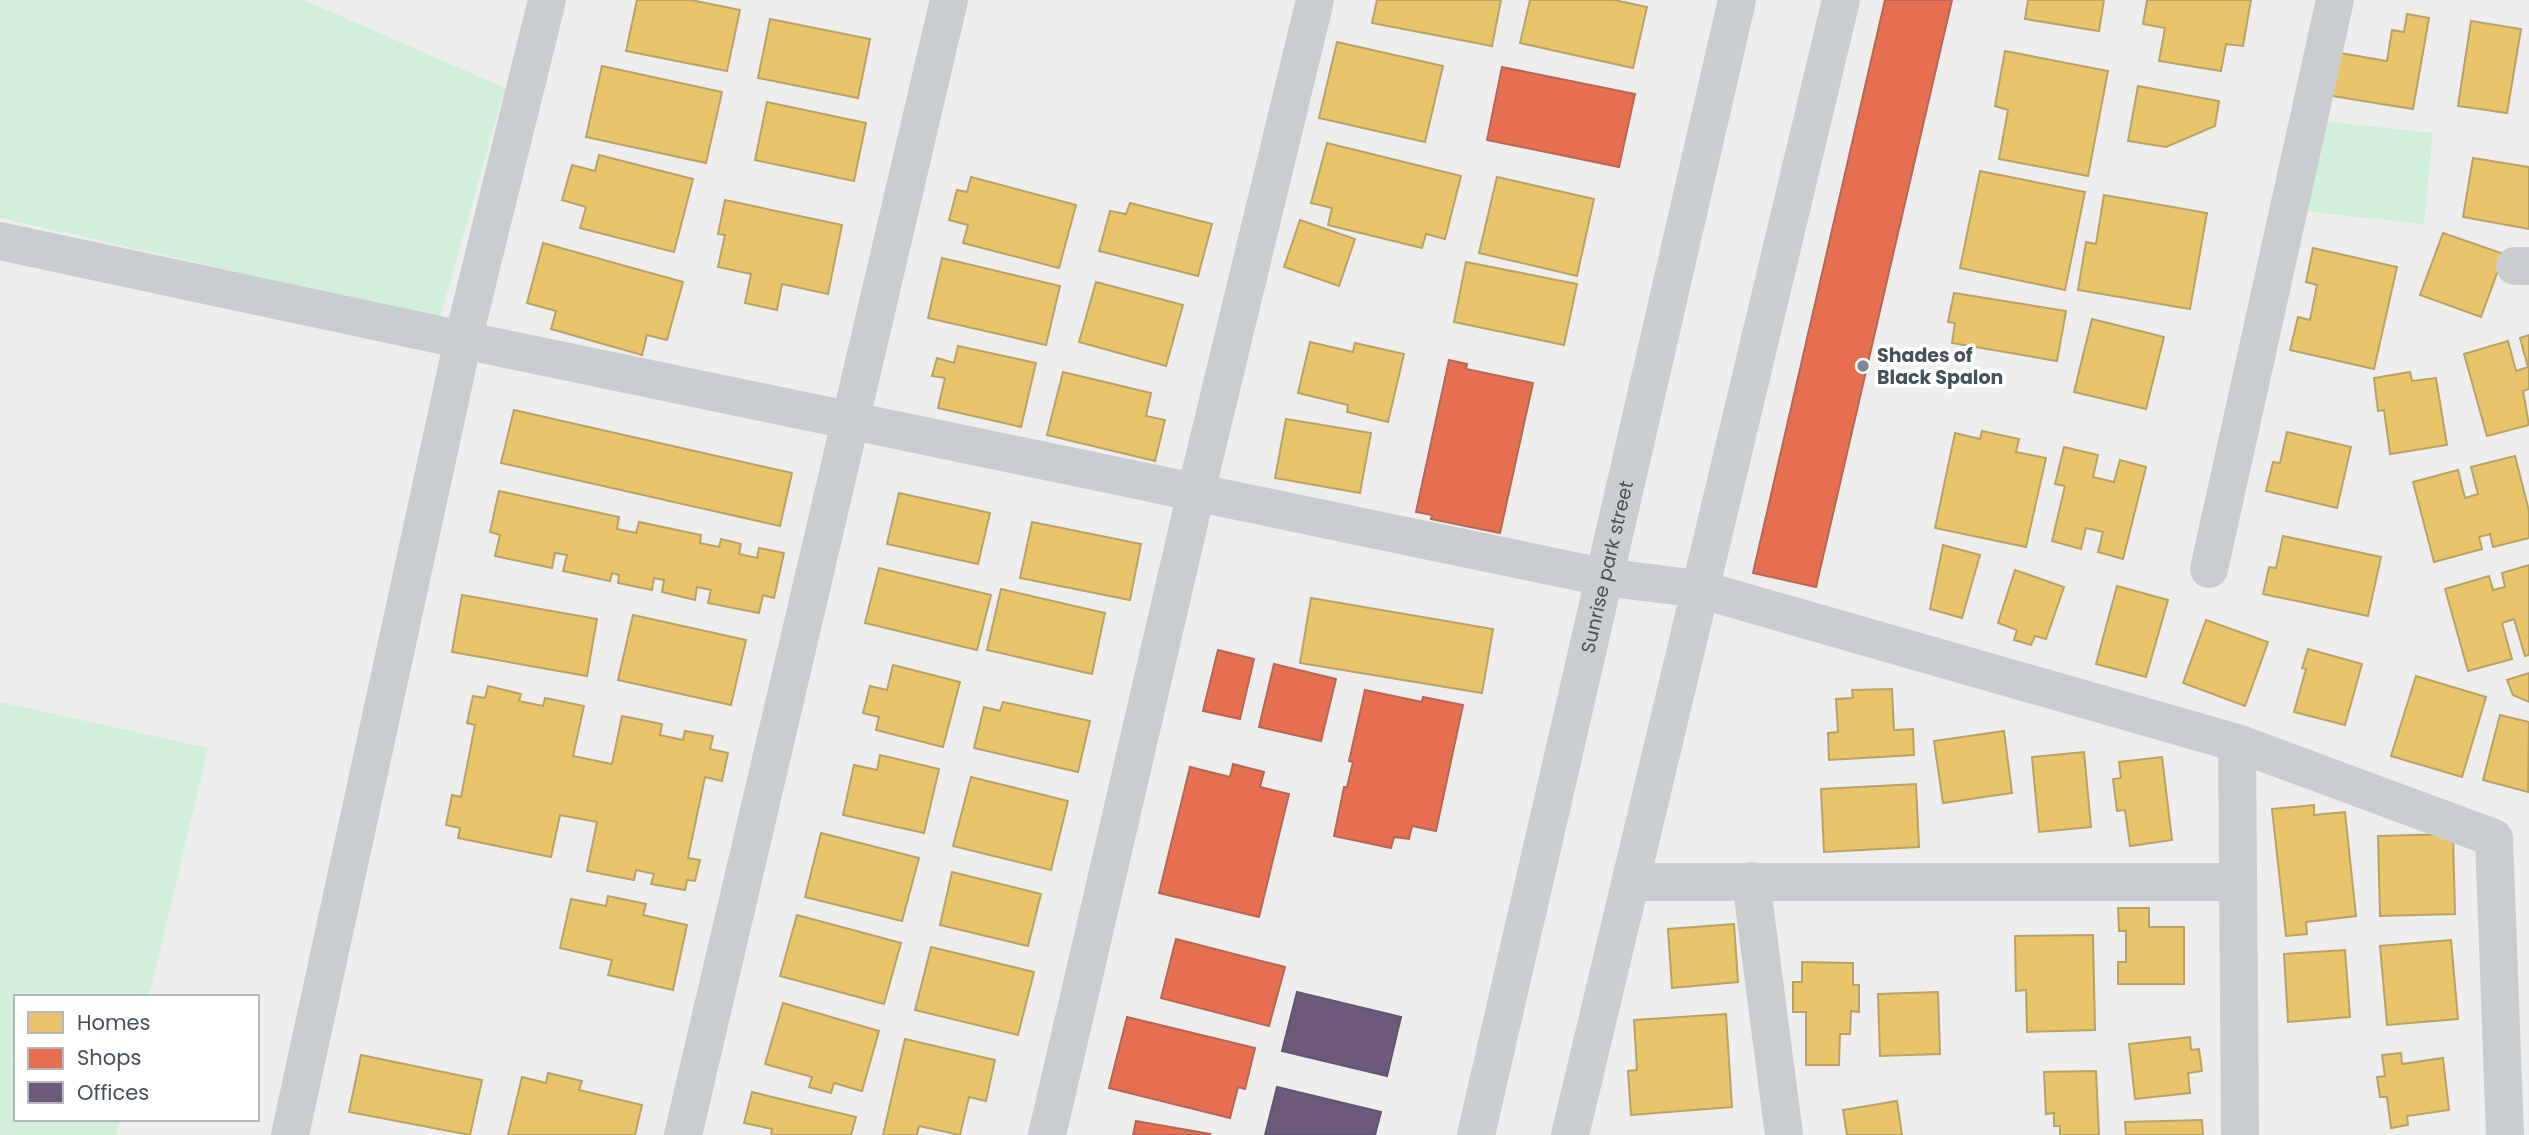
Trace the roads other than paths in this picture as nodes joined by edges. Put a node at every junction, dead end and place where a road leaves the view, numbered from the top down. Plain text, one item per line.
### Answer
1 (547, 0) edge
2 (949, 0) edge
3 (1315, 0) edge
4 (1737, 0) edge
5 (1841, 0) edge
6 (2335, 0) edge
7 (0, 242) edge
8 (463, 340) junction
9 (851, 421) junction
10 (1196, 492) junction
11 (2209, 569) dead end
12 (1603, 577) junction
13 (1699, 589) junction
14 (2237, 743) junction
15 (1631, 881) junction
16 (1751, 881) junction
17 (2236, 882) junction
18 (2514, 949) edge
19 (290, 1135) edge
20 (683, 1135) edge
21 (1047, 1135) edge
22 (1476, 1135) edge
23 (1570, 1135) edge
24 (1783, 1135) edge
25 (2240, 1135) edge
26 (2505, 1135) edge

1 - 8 street
2 - 9 street
3 - 10 street
4 - 12 main road, Sunrise park street
5 - 13 main road
6 - 11 street
7 - 8 street
8 - 9 street
8 - 19 street
9 - 10 street
9 - 20 street
10 - 12 street
10 - 21 street
12 - 13 street
12 - 22 main road, Sunrise park street
13 - 14 street
13 - 15 main road
14 - 17 street
14 - 18 street
15 - 16 street
15 - 23 main road
16 - 17 street
16 - 24 street
17 - 25 street
18 - 26 street

